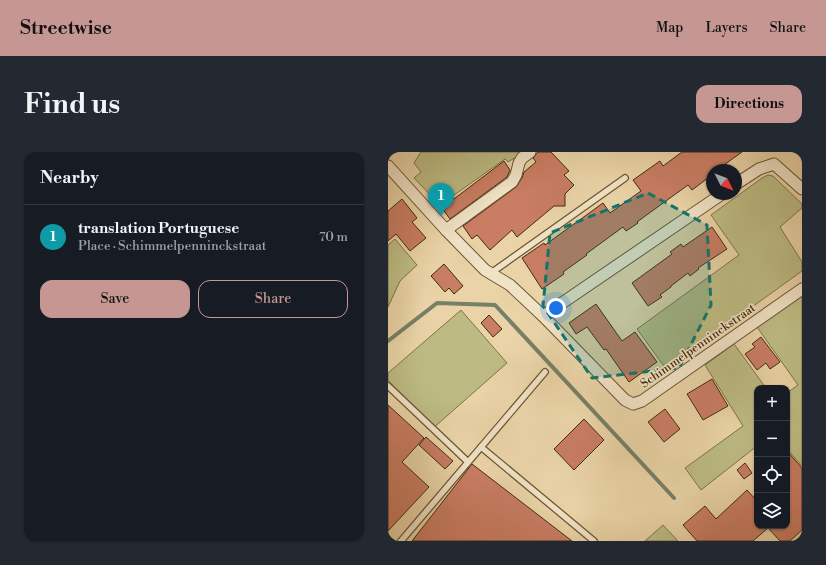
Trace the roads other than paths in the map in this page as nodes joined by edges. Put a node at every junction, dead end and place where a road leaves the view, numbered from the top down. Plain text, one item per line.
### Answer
1 (530, 152) edge
2 (388, 166) edge
3 (625, 178) dead end
4 (742, 180) edge
5 (802, 190) edge
6 (713, 200) edge
7 (446, 230) junction
8 (491, 274) junction
9 (802, 289) edge
10 (543, 316) junction
11 (545, 372) dead end
12 (388, 386) edge
13 (481, 447) junction
14 (468, 462) junction
15 (401, 541) edge
16 (594, 541) edge

1 - 7 street
2 - 7 street, Schimmelpenninckstraat
3 - 8 lane
4 - 5 street
6 - 10 street
7 - 8 street, Schimmelpenninckstraat
8 - 10 street, Schimmelpenninckstraat
9 - 10 street, Schimmelpenninckstraat
11 - 13 lane
12 - 14 lane
13 - 14 lane
13 - 16 lane
14 - 15 lane

